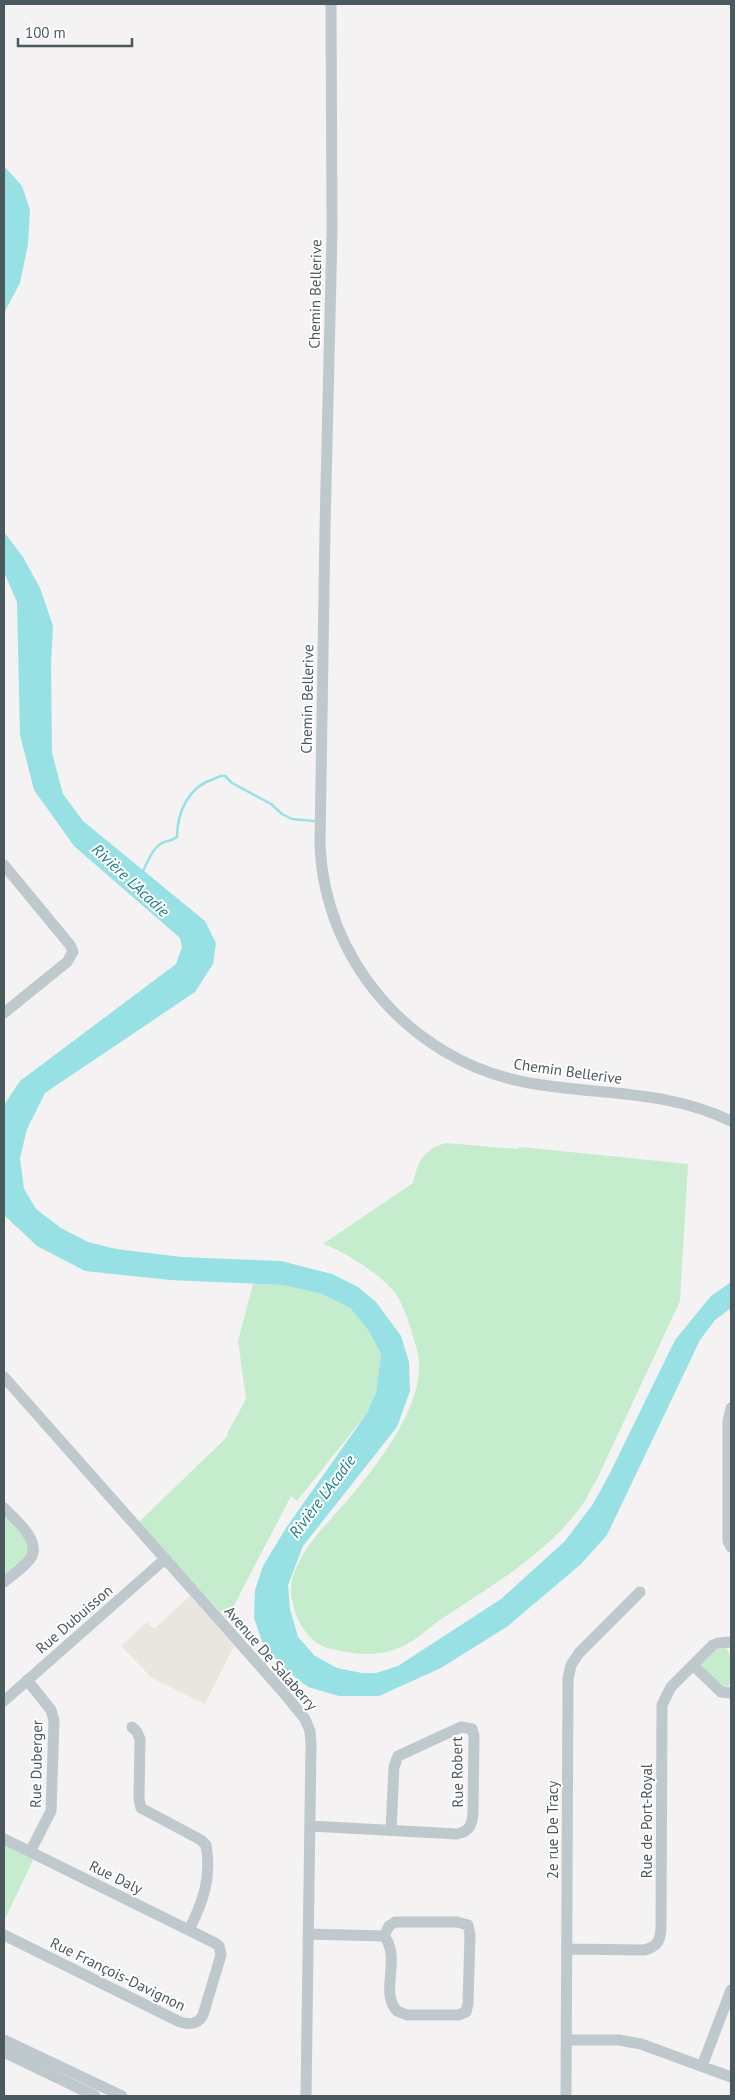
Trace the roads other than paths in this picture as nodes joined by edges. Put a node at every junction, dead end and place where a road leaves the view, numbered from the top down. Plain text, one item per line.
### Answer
1 (331, 4) edge
2 (4, 865) edge
3 (4, 1013) edge
4 (731, 1121) edge
5 (4, 1377) edge
6 (731, 1408) edge
7 (730, 1464) edge
8 (4, 1508) edge
9 (731, 1548) edge
10 (165, 1560) junction
11 (4, 1582) edge
12 (640, 1592) dead end
13 (731, 1642) edge
14 (693, 1665) junction
15 (27, 1680) junction
16 (731, 1693) edge
17 (4, 1700) edge
18 (132, 1728) dead end
19 (310, 1826) junction
20 (390, 1830) junction
21 (4, 1839) edge
22 (30, 1852) junction
23 (189, 1930) junction
24 (308, 1934) junction
25 (4, 1936) edge
26 (384, 1936) junction
27 (215, 1942) joint
28 (567, 1949) junction
29 (731, 1990) edge
30 (4, 2040) edge
31 (567, 2040) junction
32 (4, 2052) edge
33 (702, 2066) junction
34 (731, 2077) edge
35 (95, 2096) edge
36 (122, 2096) edge
37 (306, 2096) edge
38 (566, 2096) edge

1 - 4 street, Chemin Bellerive
2 - 3 street
5 - 10 street, Avenue De Salaberry
6 - 7 street
7 - 9 street
8 - 11 street
10 - 15 street, Rue Dubuisson
10 - 19 street, Avenue De Salaberry
12 - 28 street, 2e rue De Tracy
13 - 14 street, Rue de Port-Royal
14 - 16 street
14 - 28 street, Rue de Port-Royal
15 - 17 street, Rue Dubuisson
15 - 22 street, Rue Duberger
18 - 23 street
19 - 20 street, Rue Robert
19 - 24 street, Avenue De Salaberry
20 - 20 street, Rue Robert
21 - 22 street, Rue Daly
22 - 23 street, Rue Daly
23 - 27 street, Rue Daly
24 - 26 street
24 - 37 street, Avenue De Salaberry
25 - 27 street, Rue François-Davignon
26 - 26 street
28 - 31 street, 2e rue De Tracy
29 - 33 street
30 - 36 street
31 - 33 street
31 - 38 street, 2e rue De Tracy
32 - 35 street
33 - 34 street

